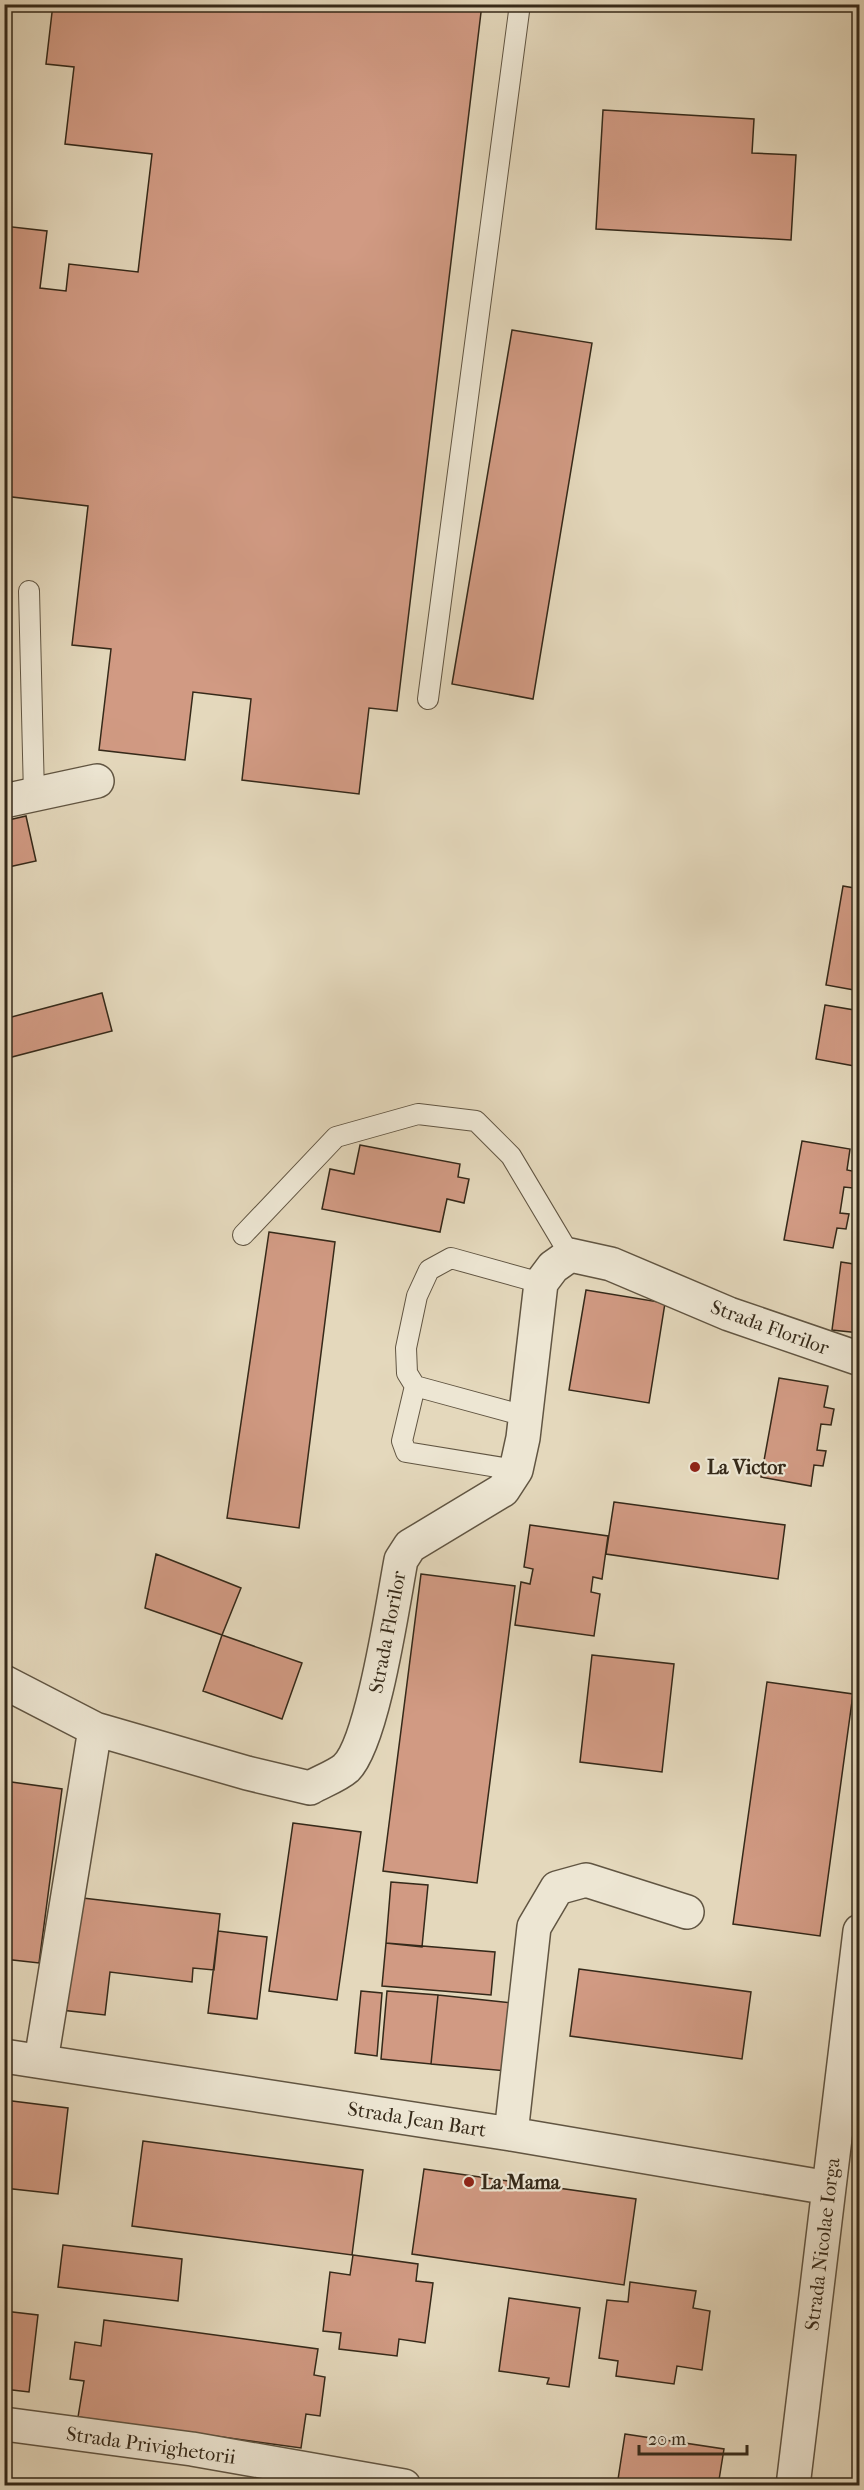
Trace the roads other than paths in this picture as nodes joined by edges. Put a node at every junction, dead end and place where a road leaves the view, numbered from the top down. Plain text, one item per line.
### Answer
1 (520, 4) edge
2 (29, 591) dead end
3 (428, 699) dead end
4 (97, 781) dead end
5 (19, 798) edge
6 (243, 1235) dead end
7 (570, 1255) junction
8 (541, 1283) junction
9 (860, 1359) edge
10 (415, 1386) junction
11 (525, 1416) junction
12 (516, 1470) junction
13 (4, 1682) edge
14 (95, 1729) junction
15 (687, 1912) dead end
16 (860, 1930) edge
17 (4, 2056) edge
18 (41, 2061) junction
19 (511, 2134) junction
20 (829, 2188) junction
21 (4, 2424) edge
22 (404, 2486) edge
23 (793, 2486) edge

1 - 3 lane
2 - 5 lane
4 - 5 street
6 - 7 lane
7 - 8 street
7 - 9 street, Strada Florilor
8 - 10 lane
8 - 11 street, Strada Florilor
10 - 11 lane
10 - 12 lane
11 - 12 street, Strada Florilor
12 - 14 street, Strada Florilor
13 - 14 street, Strada Florilor
14 - 18 street
15 - 19 street
16 - 20 street, Strada Nicolae Iorga
17 - 18 street, Strada Jean Bart
18 - 19 street, Strada Jean Bart
19 - 20 street, Strada Jean Bart
20 - 23 street, Strada Nicolae Iorga
21 - 22 street, Strada Privighetorii

